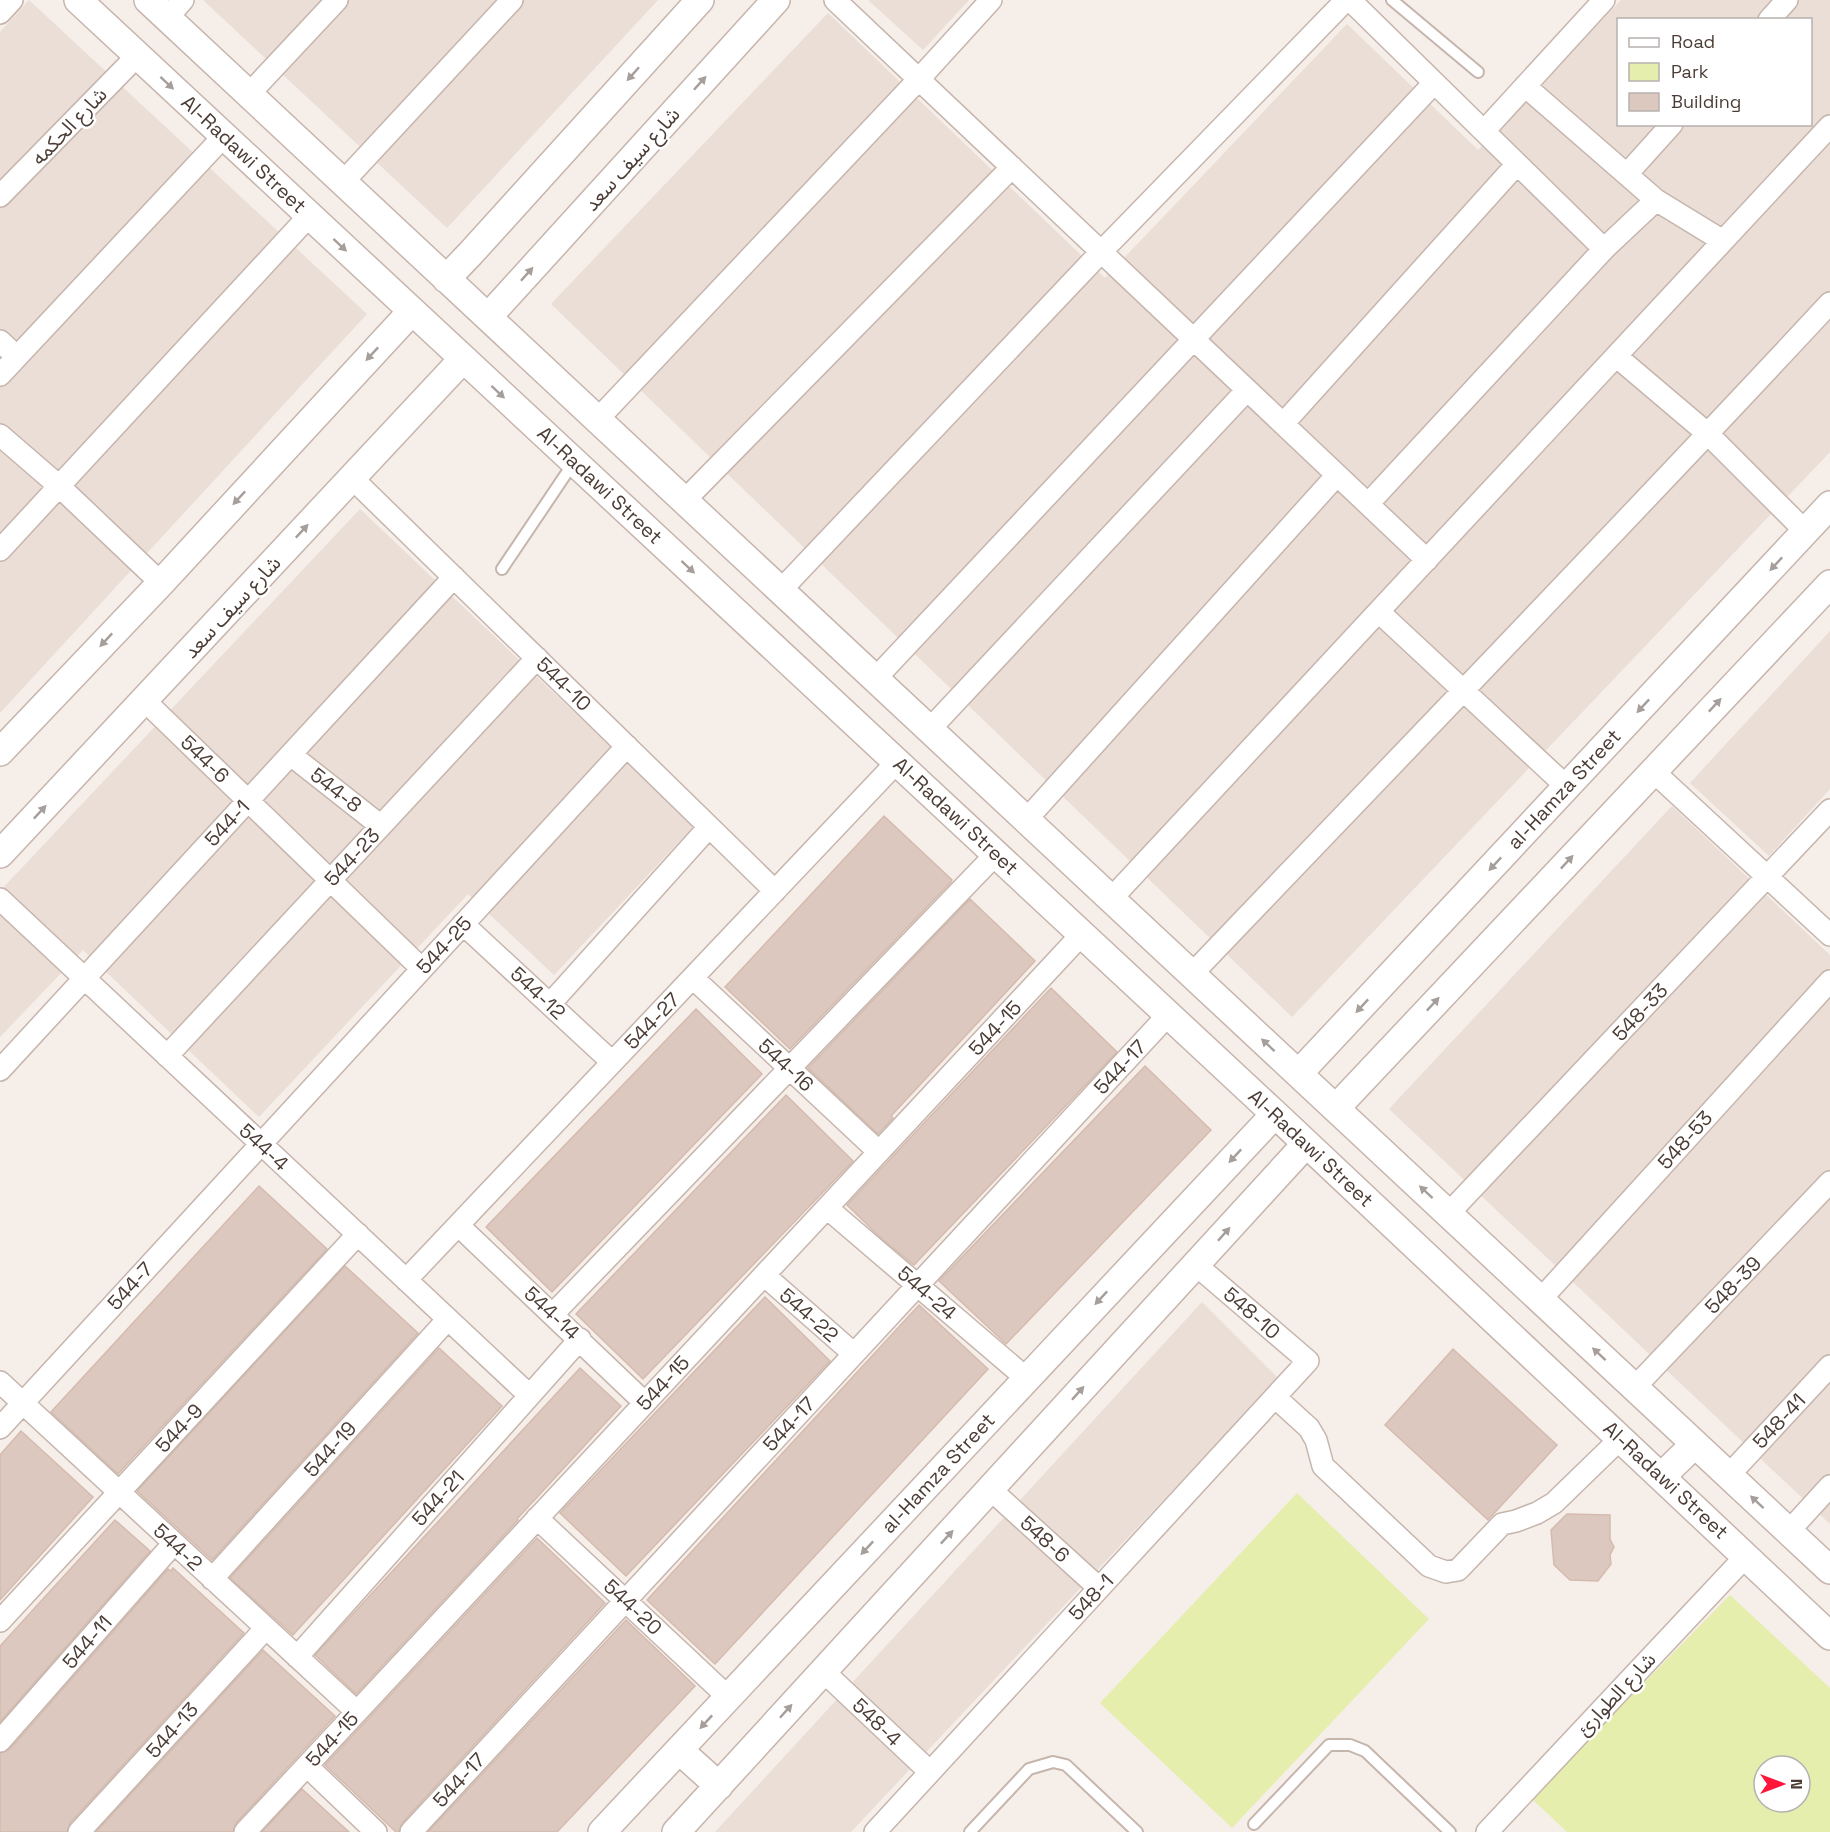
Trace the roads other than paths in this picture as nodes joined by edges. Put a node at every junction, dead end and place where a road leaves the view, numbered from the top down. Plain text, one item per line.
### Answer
1 (12, 0) edge
2 (78, 0) edge
3 (338, 0) edge
4 (512, 0) edge
5 (700, 0) edge
6 (776, 0) edge
7 (835, 0) edge
8 (991, 0) edge
9 (1348, 0) edge
10 (1392, 0) edge
11 (1604, 0) edge
12 (1787, 0) edge
13 (166, 6) edge
14 (0, 13) edge
15 (1771, 18) edge
16 (138, 56) junction
17 (1478, 72) dead end
18 (919, 79) junction
19 (1434, 83) junction
20 (1526, 86) junction
21 (249, 94) junction
22 (1670, 126) edge
23 (1830, 126) edge
24 (1484, 131) junction
25 (224, 136) junction
26 (1517, 164) junction
27 (1012, 167) junction
28 (1627, 174) junction
29 (343, 182) junction
30 (0, 196) edge
31 (1656, 200) junction
32 (309, 216) junction
33 (1723, 241) junction
34 (1604, 249) junction
35 (1101, 252) junction
36 (446, 279) junction
37 (1830, 303) edge
38 (412, 311) junction
39 (488, 317) junction
40 (1194, 339) junction
41 (0, 341) edge
42 (1616, 356) junction
43 (17, 357) junction
44 (463, 359) junction
45 (0, 375) edge
46 (1247, 390) junction
47 (597, 420) junction
48 (1283, 424) junction
49 (1708, 434) junction
50 (0, 435) edge
51 (574, 462) junction
52 (1337, 475) junction
53 (352, 478) junction
54 (59, 486) junction
55 (684, 501) junction
56 (1368, 504) junction
57 (1830, 506) edge
58 (1806, 532) junction
59 (0, 550) edge
60 (1427, 560) junction
61 (502, 569) dead end
62 (454, 577) junction
63 (161, 583) junction
64 (1830, 584) edge
65 (780, 591) junction
66 (1379, 612) junction
67 (537, 658) junction
68 (869, 673) junction
69 (1462, 690) junction
70 (144, 700) junction
71 (832, 701) junction
72 (930, 730) junction
73 (627, 746) junction
74 (0, 753) edge
75 (291, 755) junction
76 (897, 762) junction
77 (1653, 771) junction
78 (1567, 787) junction
79 (248, 801) junction
80 (1830, 810) edge
81 (1026, 820) junction
82 (381, 826) junction
83 (709, 827) junction
84 (0, 854) edge
85 (996, 854) junction
86 (1767, 877) junction
87 (330, 880) junction
88 (775, 891) junction
89 (0, 899) edge
90 (1111, 899) junction
91 (463, 924) junction
92 (1082, 934) junction
93 (1830, 935) edge
94 (422, 969) junction
95 (1192, 975) junction
96 (84, 978) junction
97 (693, 978) junction
98 (1830, 981) edge
99 (550, 1004) junction
100 (1168, 1015) junction
101 (167, 1056) junction
102 (612, 1062) junction
103 (789, 1068) junction
104 (0, 1070) edge
105 (1299, 1073) junction
106 (1336, 1108) junction
107 (1275, 1114) junction
108 (261, 1143) junction
109 (1306, 1144) junction
110 (879, 1152) junction
111 (1830, 1182) edge
112 (827, 1208) junction
113 (1449, 1214) junction
114 (458, 1225) junction
115 (357, 1234) junction
116 (1196, 1265) junction
117 (764, 1275) junction
118 (406, 1280) junction
119 (918, 1285) junction
120 (1541, 1299) junction
121 (553, 1314) junction
122 (448, 1319) junction
123 (580, 1339) junction
124 (854, 1354) junction
125 (1308, 1361) joint
126 (1830, 1366) edge
127 (1026, 1378) junction
128 (0, 1382) edge
129 (1635, 1387) junction
130 (529, 1395) junction
131 (1275, 1397) junction
132 (23, 1403) junction
133 (645, 1403) junction
134 (0, 1428) edge
135 (1621, 1438) junction
136 (1695, 1444) junction
137 (1729, 1475) junction
138 (1662, 1476) junction
139 (1830, 1486) edge
140 (990, 1489) junction
141 (119, 1492) junction
142 (537, 1518) junction
143 (1789, 1531) junction
144 (174, 1543) junction
145 (1746, 1556) junction
146 (1830, 1570) edge
147 (212, 1579) junction
148 (1099, 1588) junction
149 (626, 1600) junction
150 (0, 1621) edge
151 (266, 1628) junction
152 (1830, 1636) edge
153 (297, 1657) junction
154 (823, 1671) junction
155 (728, 1697) junction
156 (357, 1712) junction
157 (0, 1741) edge
158 (679, 1750) junction
159 (307, 1766) junction
160 (930, 1772) junction
161 (718, 1786) junction
162 (1254, 1824) dead end
163 (79, 1832) edge
164 (245, 1832) edge
165 (376, 1832) edge
166 (411, 1832) edge
167 (602, 1832) edge
168 (676, 1832) edge
169 (875, 1832) edge
170 (970, 1832) edge
171 (1137, 1832) edge
172 (1450, 1832) edge
173 (1487, 1832) edge

1 - 14 street
2 - 16 street, Al-Radawi Street
3 - 21 street
4 - 29 street
5 -> 36 street
39 -> 6 street, شارع سيف سعد
7 - 18 street
8 - 18 street
9 - 19 street
9 - 35 street
10 - 17 lane
11 - 20 street
12 - 15 street
13 - 21 street
16 -> 25 street, Al-Radawi Street
16 - 30 street, شارع الحكمه
18 - 27 street
18 - 47 street
19 - 24 street
19 - 40 street
20 - 24 street
20 - 28 street
21 - 29 street
22 - 28 street
23 - 33 street
24 - 26 street
25 - 32 street, Al-Radawi Street
25 - 43 street
26 - 34 street
26 - 48 street
27 - 35 street
27 - 55 street
28 - 31 street
29 - 36 street
31 - 33 street
31 - 34 street
32 -> 38 street, Al-Radawi Street
32 - 54 street
33 - 42 street
34 - 56 street
35 - 40 street
35 - 65 street
36 - 39 street
37 - 49 street
38 - 44 street, Al-Radawi Street
38 -> 63 street
39 - 47 street
40 - 46 street
40 - 68 street
41 - 43 street
42 - 49 street
42 - 60 street
43 - 45 street
44 -> 51 street, Al-Radawi Street
44 - 53 street, شارع سيف سعد
46 - 48 street
46 - 72 street
47 - 55 street
48 - 52 street
49 - 58 street
49 - 69 street
50 - 54 street
51 - 61 lane
51 -> 71 street, Al-Radawi Street
52 - 56 street
52 - 81 street
53 - 62 street, 544-10
70 -> 53 street, شارع سيف سعد
54 - 59 street
54 - 63 street
55 - 65 street
56 - 60 street
57 - 58 street, al-Hamza Street
58 -> 78 street, al-Hamza Street
60 - 66 street
62 - 67 street, 544-10
62 - 75 street, 544-1
63 -> 74 street
77 -> 64 street
65 - 68 street
66 - 69 street
66 - 90 street
67 - 73 street, 544-10
67 - 82 street, 544-23
68 - 71 street
68 - 72 street
69 - 78 street
69 - 95 street
70 - 79 street, 544-6
84 -> 70 street, شارع سيف سعد
71 - 76 street, Al-Radawi Street
72 - 81 street
73 - 83 street, 544-10
73 - 91 street, 544-25
75 - 79 street, 544-1
75 - 82 street, 544-8
76 - 85 street, Al-Radawi Street
76 - 88 street, 544-27
77 - 86 street
106 -> 77 street
78 -> 105 street, al-Hamza Street
79 - 87 street, 544-6
79 - 96 street, 544-1
80 - 86 street, 548-33
81 - 90 street
82 - 87 street, 544-23
83 - 88 street, 544-10
83 - 99 street
85 - 92 street, Al-Radawi Street
85 - 103 street
86 - 93 street
86 - 113 street, 548-33
87 - 94 street, 544-6
87 - 101 street, 544-23
88 - 97 street, 544-27
89 - 96 street, 544-4
90 - 95 street
91 - 94 street, 544-25
91 - 99 street, 544-12
92 - 100 street, Al-Radawi Street
92 - 110 street, 544-15
94 - 108 street, 544-25
105 -> 95 street
96 - 101 street, 544-4
96 - 104 street, 544-1
97 - 102 street, 544-27
97 - 103 street, 544-16
98 - 120 street, 548-53
99 - 102 street, 544-12
100 - 107 street, Al-Radawi Street
100 - 119 street, 544-17
101 - 108 street, 544-4
102 - 114 street, 544-27
103 - 110 street, 544-16
103 - 121 street
105 - 106 street
113 -> 106 street
107 - 109 street, Al-Radawi Street
107 -> 127 street, al-Hamza Street
108 - 115 street, 544-4
108 - 132 street, 544-7
116 -> 109 street
109 - 135 street, Al-Radawi Street
110 - 112 street, 544-15
111 - 129 street, 548-39
112 - 117 street, 544-15
112 - 119 street, 544-24
113 - 120 street
114 - 118 street, 544-27
114 - 121 street, 544-14
115 - 118 street, 544-4
115 - 141 street, 544-9
116 - 125 street, 548-10
140 -> 116 street
117 - 124 street, 544-22
117 - 133 street, 544-15
118 - 122 street, 544-4
119 - 124 street, 544-17
119 - 127 street, 544-24
129 -> 120 street
121 - 123 street, 544-14
122 - 130 street, 544-4
122 - 147 street, 544-19
123 - 130 street, 544-21
123 - 133 street, 544-14
124 - 149 street, 544-17
125 - 131 street, 548-1
126 - 137 street, 548-41
127 -> 155 street, al-Hamza Street
128 - 132 street, 544-2
129 - 136 street
130 - 153 street, 544-21
131 - 135 street
131 - 148 street, 548-1
132 - 134 street, 544-7
132 - 141 street, 544-2
133 - 142 street, 544-15
135 - 138 street, Al-Radawi Street
136 - 137 street
136 - 138 street
143 -> 137 street
138 - 145 street, Al-Radawi Street
139 - 143 street
140 - 148 street, 548-6
154 -> 140 street
141 - 144 street, 544-2
141 - 150 street, 544-9
142 - 149 street, 544-20
142 - 156 street, 544-15
143 - 146 street
144 - 147 street, 544-2
144 - 157 street, 544-11
145 - 152 street, Al-Radawi Street
145 - 173 street, شارع الطوارئ
147 - 151 street, 544-2
148 - 160 street, 548-1
149 - 155 street, 544-20
149 - 166 street, 544-17
151 - 153 street, 544-2
151 - 163 street, 544-13
153 - 156 street, 544-2
154 - 160 street, 548-4
161 -> 154 street
155 -> 158 street, al-Hamza Street
156 - 159 street, 544-15
158 - 161 street
158 - 167 street, al-Hamza Street
159 - 164 street, 544-15
159 - 165 street
160 - 169 street, 548-1
161 - 168 street
162 - 172 lane
170 - 171 lane

